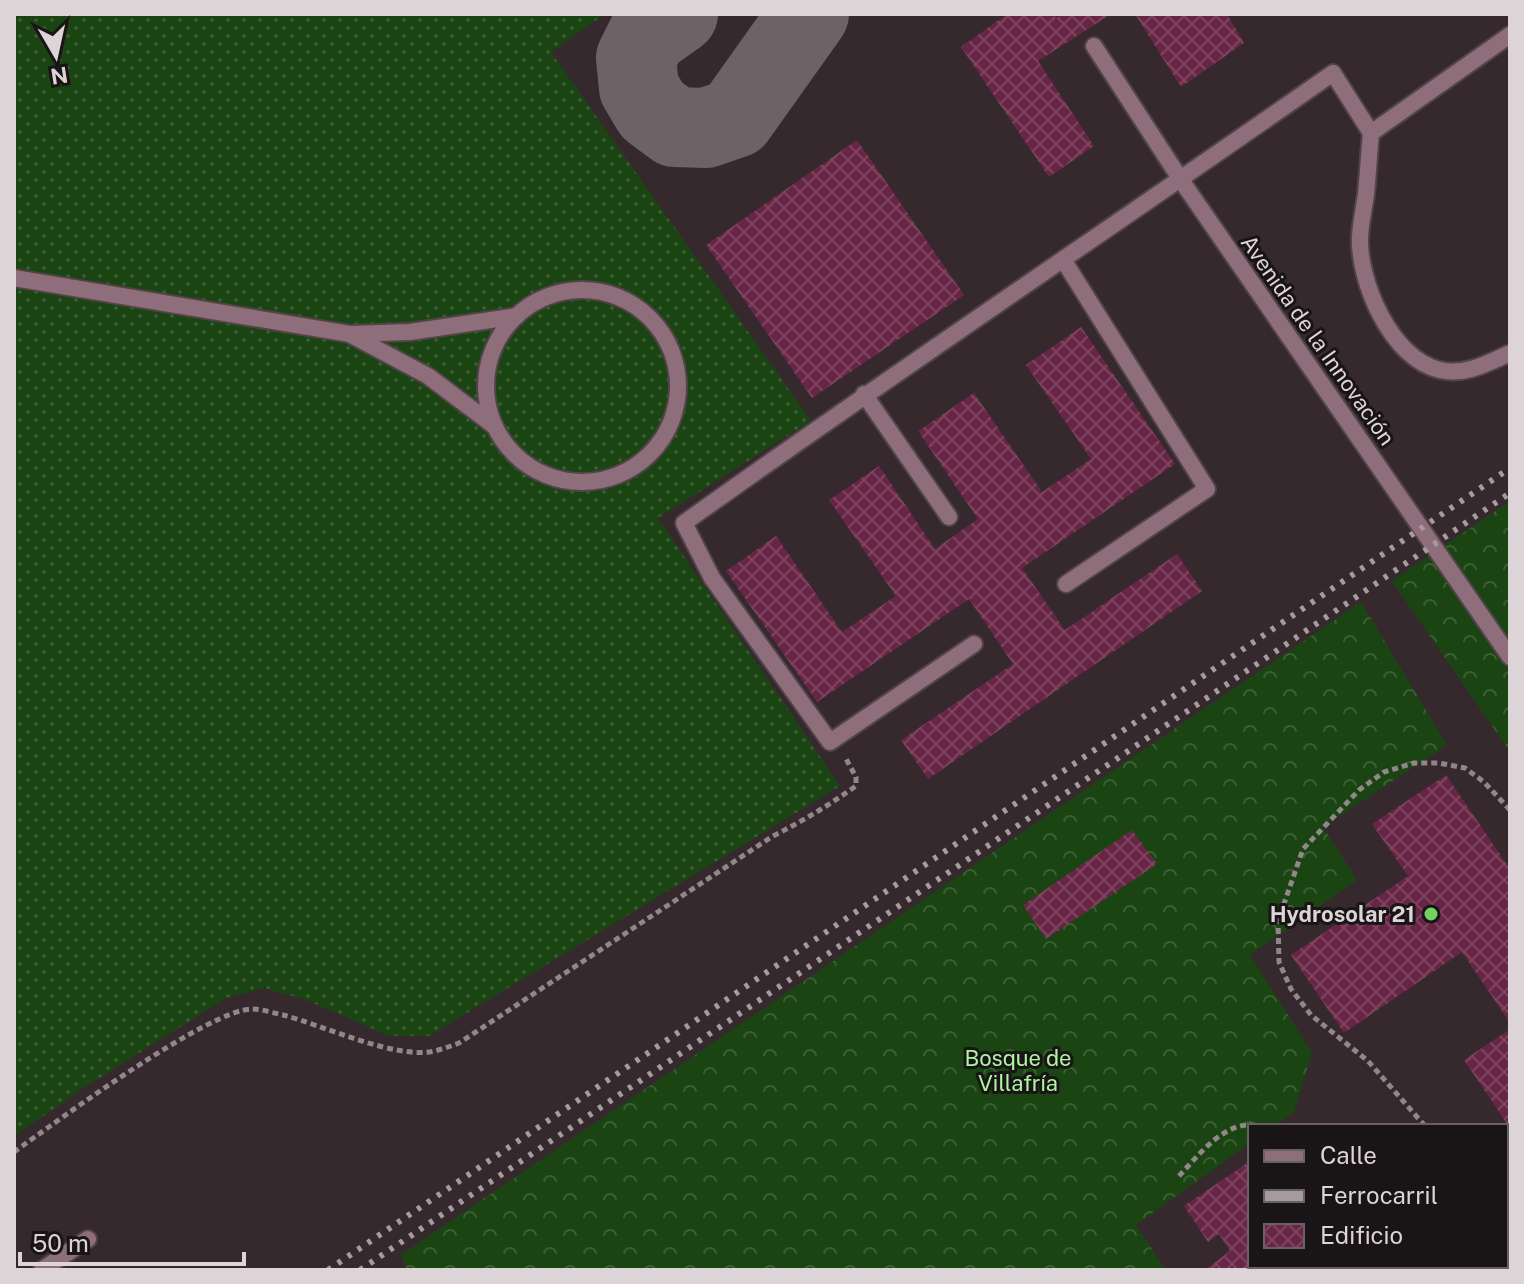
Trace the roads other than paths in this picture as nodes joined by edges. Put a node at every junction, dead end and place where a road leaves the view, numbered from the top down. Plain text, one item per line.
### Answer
1 (1510, 35) edge
2 (1094, 46) dead end
3 (1371, 133) junction
4 (1181, 180) junction
5 (1064, 261) junction
6 (14, 278) edge
7 (517, 316) junction
8 (350, 334) junction
9 (1510, 353) edge
10 (864, 394) junction
11 (495, 426) junction
12 (949, 517) dead end
13 (1066, 584) dead end
14 (974, 644) dead end
15 (1510, 657) edge
16 (88, 1239) dead end
17 (42, 1270) edge

1 - 3 street
2 - 4 street, Avenida de la Innovación
3 - 4 street
3 - 9 street
4 - 5 street
4 - 15 street, Avenida de la Innovación
5 - 10 street
5 - 13 street
6 - 8 street
7 - 8 street
7 - 11 street
7 - 11 street
8 - 11 street
10 - 12 street
10 - 14 street
16 - 17 street

